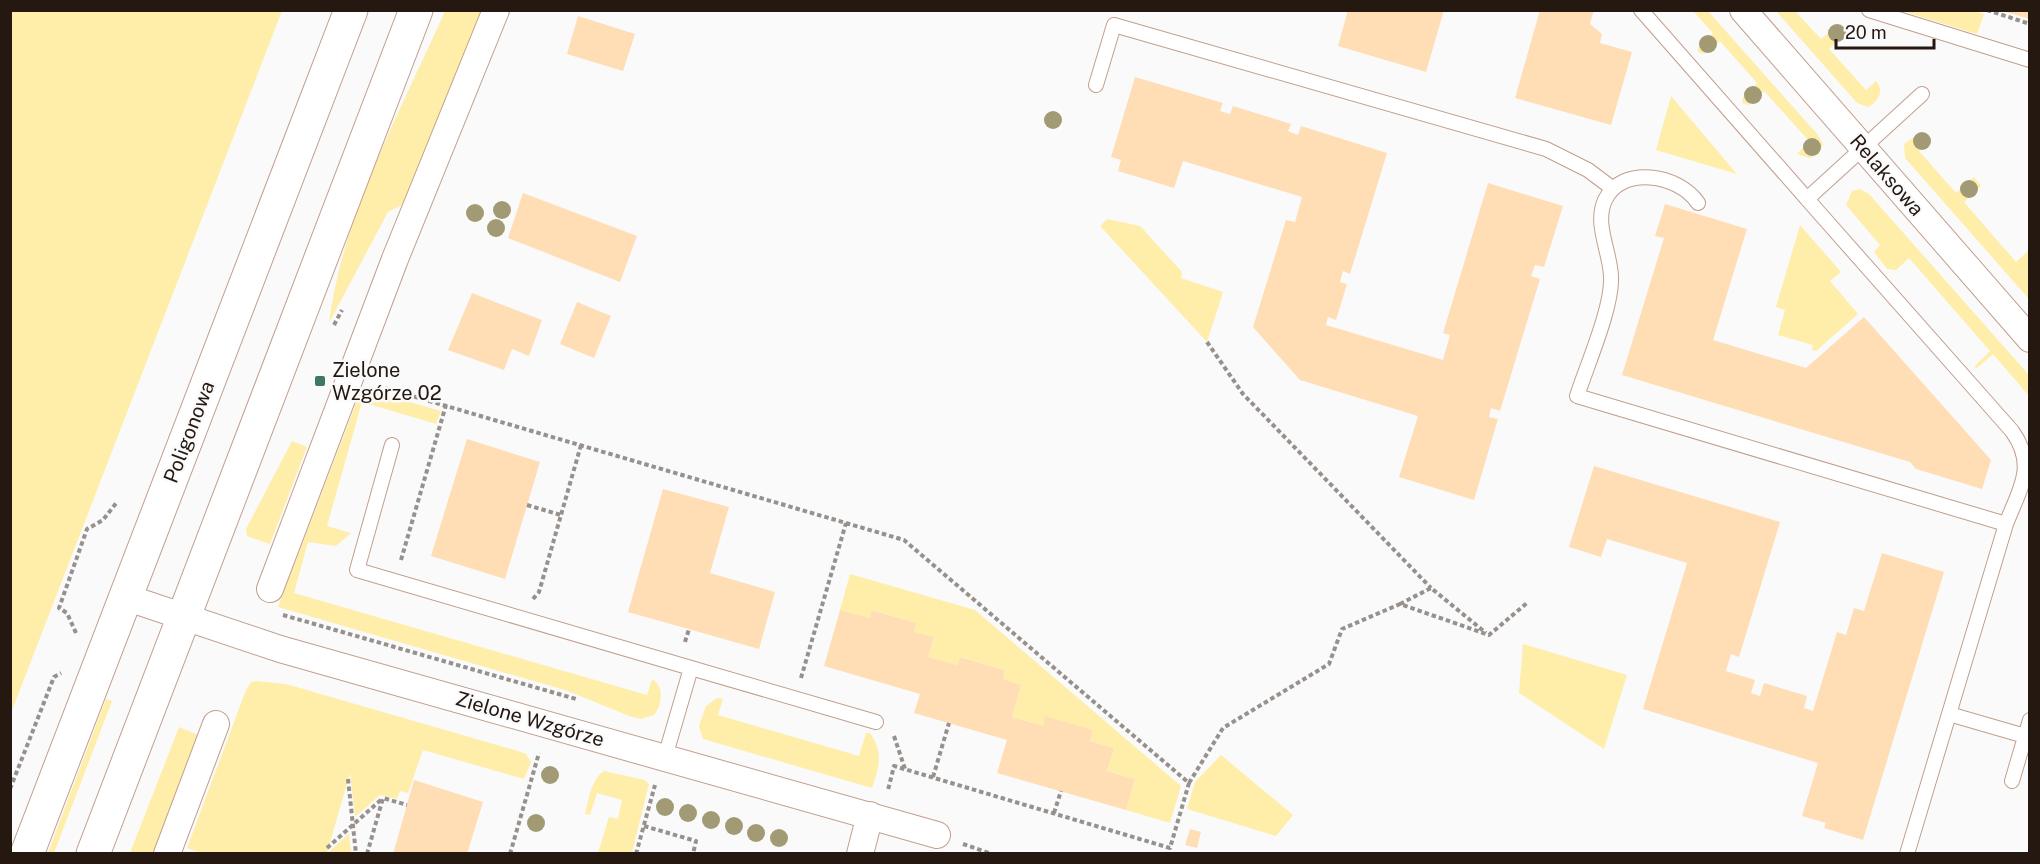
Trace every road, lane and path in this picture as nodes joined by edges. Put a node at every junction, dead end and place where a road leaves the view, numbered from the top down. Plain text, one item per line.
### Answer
1 (351, 10) edge
2 (416, 10) edge
3 (496, 10) edge
4 (1641, 10) edge
5 (1743, 10) edge
6 (1869, 10) edge
7 (1987, 10) edge
8 (2030, 24) edge
9 (2030, 60) edge
10 (1096, 85) dead end
11 (1922, 94) dead end
12 (1863, 148) junction
13 (1612, 188) junction
14 (1807, 199) junction
15 (1698, 203) dead end
16 (346, 302) dead end
17 (330, 332) dead end
18 (2030, 339) edge
19 (1207, 342) dead end
20 (350, 378) junction
21 (446, 405) junction
22 (392, 445) dead end
23 (581, 445) junction
24 (117, 502) dead end
25 (527, 505) dead end
26 (561, 515) junction
27 (846, 523) junction
28 (2006, 524) junction
29 (411, 567) dead end
30 (1431, 588) junction
31 (270, 589) dead end
32 (125, 597) junction
33 (526, 600) dead end
34 (1527, 603) dead end
35 (1400, 604) junction
36 (183, 618) junction
37 (689, 629) dead end
38 (1489, 635) junction
39 (78, 640) dead end
40 (684, 645) dead end
41 (691, 668) junction
42 (67, 669) dead end
43 (812, 682) dead end
44 (1949, 714) junction
45 (2030, 720) edge
46 (876, 722) dead end
47 (949, 723) dead end
48 (216, 724) dead end
49 (891, 726) dead end
50 (2025, 736) junction
51 (539, 753) dead end
52 (662, 766) junction
53 (904, 769) junction
54 (933, 777) junction
55 (348, 779) dead end
56 (2012, 781) dead end
57 (1189, 783) junction
58 (10, 789) edge
59 (1061, 791) dead end
60 (382, 798) junction
61 (407, 806) dead end
62 (878, 806) junction
63 (1054, 813) junction
64 (352, 825) junction
65 (644, 826) junction
66 (937, 835) dead end
67 (327, 848) dead end
68 (27, 854) edge
69 (93, 854) edge
70 (166, 854) edge
71 (356, 854) edge
72 (367, 854) edge
73 (510, 854) edge
74 (636, 854) edge
75 (693, 854) edge
76 (860, 854) edge
77 (1907, 854) edge

1 - 32 main road, Poligonowa
2 - 36 main road
3 - 20 street
4 - 14 lane
5 - 12 street, Relaksowa
6 - 9 lane
7 - 8 path
10 - 13 lane
11 - 12 lane
12 - 14 lane
12 - 18 street, Relaksowa
13 - 15 lane
13 - 28 lane
14 - 28 lane
16 - 17 path
19 - 30 path
20 - 21 path
20 - 31 street
21 - 23 path
21 - 29 path
22 - 41 lane
23 - 26 path
23 - 27 path
24 - 39 path
25 - 26 path
26 - 33 path
27 - 43 path
27 - 57 path
28 - 44 lane
30 - 35 path
30 - 38 path
32 - 36 street, Zielone Wzgórze
32 - 68 main road, Poligonowa
34 - 38 path
35 - 38 path
35 - 57 path
36 - 52 street, Zielone Wzgórze
36 - 69 main road
37 - 40 path
41 - 46 lane
41 - 52 lane
42 - 58 path
44 - 50 lane
44 - 77 lane
45 - 50 lane
47 - 54 path
48 - 70 street
49 - 53 path
50 - 56 lane
51 - 73 path
52 - 62 street, Zielone Wzgórze
52 - 65 path
53 - 54 path
53 - 62 path
54 - 63 path
55 - 64 path
57 - 63 path
59 - 63 path
60 - 61 path
60 - 64 path
60 - 72 path
62 - 66 street, Zielone Wzgórze
62 - 76 street
64 - 67 path
64 - 71 path
65 - 74 path
65 - 75 path

